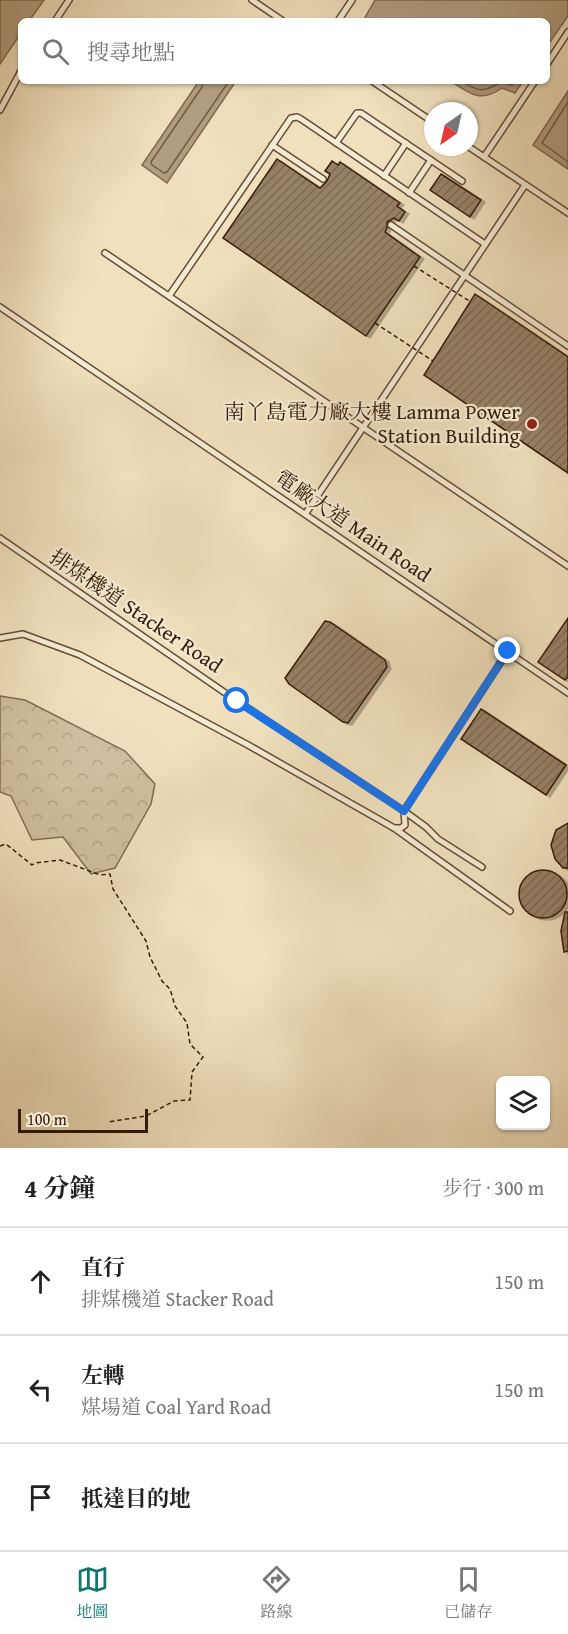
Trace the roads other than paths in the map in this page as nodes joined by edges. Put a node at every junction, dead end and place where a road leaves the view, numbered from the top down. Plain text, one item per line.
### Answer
1 (69, 0) edge
2 (252, 0) edge
3 (352, 0) edge
4 (57, 18) edge
5 (279, 18) edge
6 (340, 18) edge
7 (568, 32) edge
8 (550, 59) edge
9 (18, 77) edge
10 (376, 84) edge
11 (533, 84) edge
12 (0, 110) edge
13 (424, 116) edge
14 (336, 143) junction
15 (406, 143) junction
16 (272, 145) junction
17 (478, 153) edge
18 (484, 157) junction
19 (431, 160) junction
20 (384, 176) junction
21 (323, 179) dead end
22 (462, 181) dead end
23 (525, 184) junction
24 (409, 193) junction
25 (568, 213) edge
26 (392, 225) dead end
27 (485, 244) junction
28 (105, 253) dead end
29 (465, 274) junction
30 (169, 296) junction
31 (0, 307) edge
32 (568, 346) edge
33 (363, 427) junction
34 (306, 513) junction
35 (0, 538) edge
36 (568, 566) edge
37 (0, 638) edge
38 (508, 651) junction
39 (568, 693) edge
40 (404, 811) junction
41 (394, 828) junction
42 (482, 867) dead end
43 (510, 911) dead end

1 - 4 lane
2 - 5 lane
3 - 6 lane
7 - 8 lane
9 - 12 lane
10 - 13 lane
11 - 18 lane
14 - 15 lane
14 - 16 lane
14 - 20 lane
15 - 19 lane
15 - 20 lane
16 - 21 lane
16 - 30 lane
17 - 18 lane
18 - 23 lane
19 - 22 lane
19 - 24 lane
20 - 24 lane
23 - 25 lane
23 - 27 lane
24 - 27 lane
26 - 29 lane
27 - 29 lane
28 - 30 lane
29 - 32 lane
29 - 33 lane
30 - 33 lane
31 - 34 lane, 電廠大道 Main Road
33 - 34 lane
33 - 36 lane
34 - 38 lane, 電廠大道 Main Road
35 - 40 lane, 排煤機道 Stacker Road
37 - 41 lane
38 - 39 lane, 電廠大道 Main Road
38 - 40 lane
40 - 41 lane
40 - 42 lane, 排煤機道 Stacker Road
41 - 43 lane

